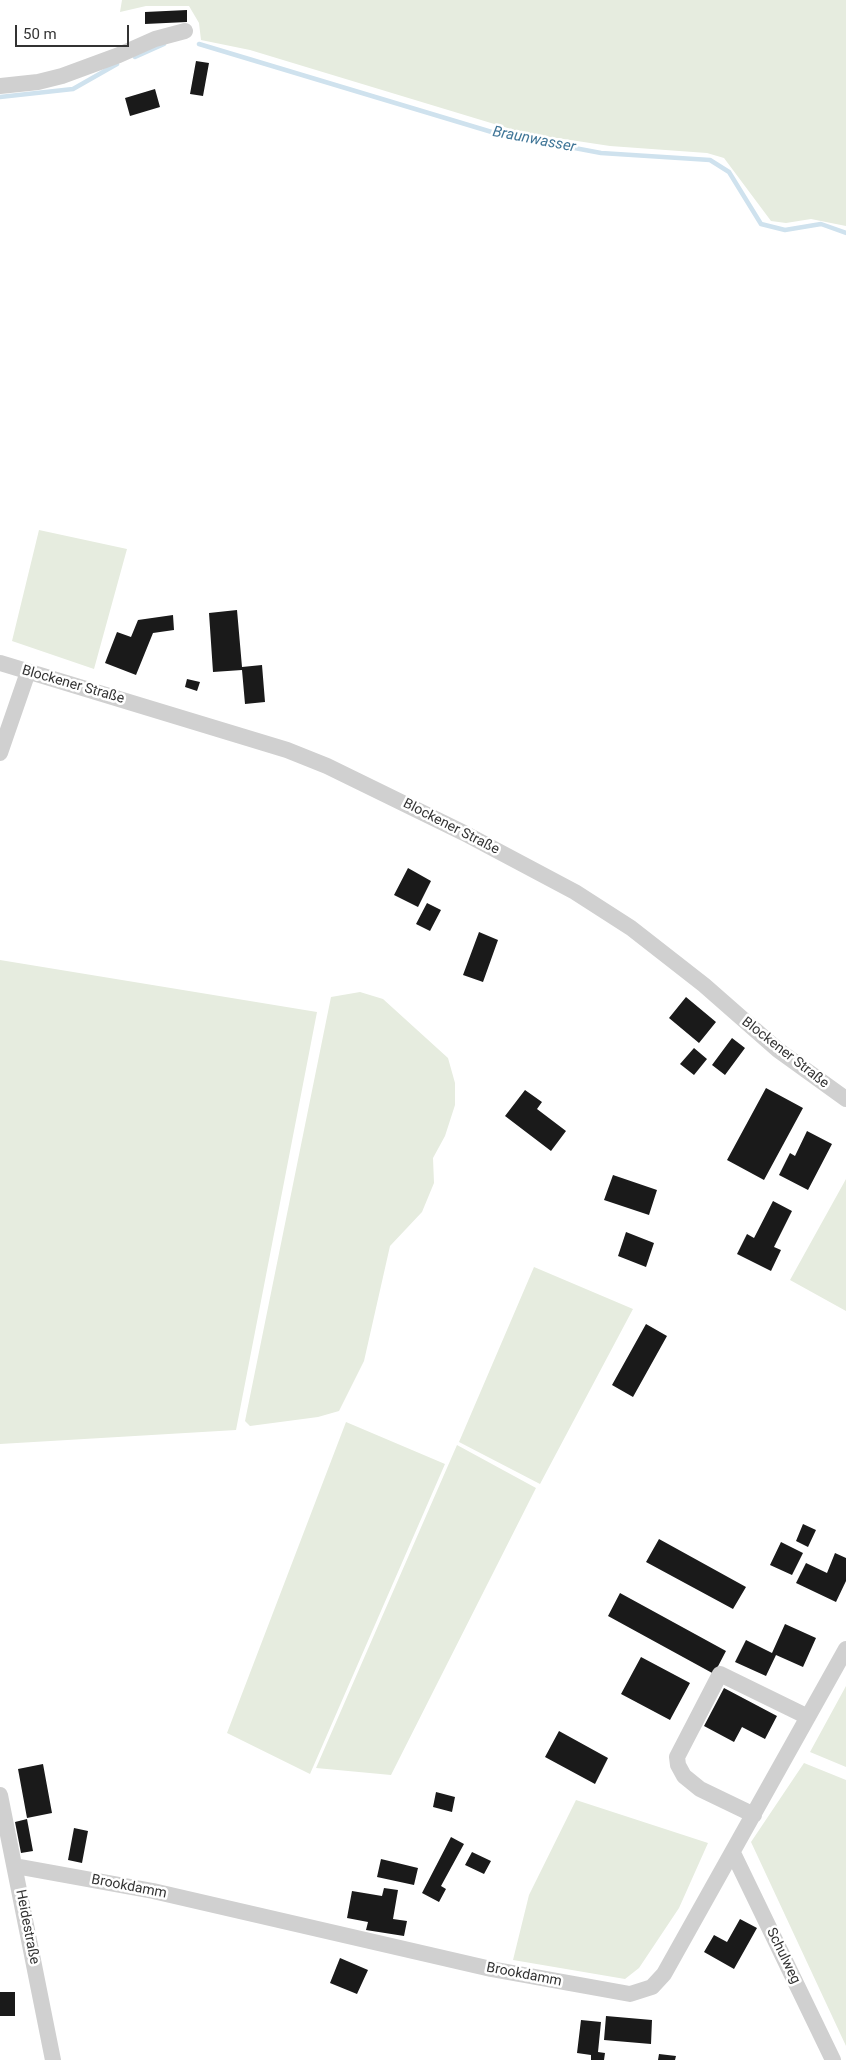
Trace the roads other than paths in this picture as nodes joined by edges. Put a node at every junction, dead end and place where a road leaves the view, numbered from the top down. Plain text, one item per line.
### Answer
1 (185, 31) dead end
2 (0, 86) edge
3 (0, 664) edge
4 (28, 672) junction
5 (0, 752) edge
6 (846, 1099) edge
7 (846, 1649) edge
8 (808, 1717) junction
9 (0, 1795) edge
10 (754, 1815) junction
11 (6, 1852) edge
12 (733, 1853) junction
13 (15, 1866) junction
14 (54, 2060) edge
15 (833, 2060) edge

1 - 2 street
3 - 4 street, Blockener Straße
4 - 5 street
4 - 6 street, Blockener Straße
7 - 8 street, Brookdamm
8 - 10 street, Brookdamm
8 - 10 street
9 - 11 street, Heidestraße
10 - 12 street, Brookdamm
11 - 13 street, Heidestraße
12 - 13 street, Brookdamm
12 - 15 street, Schulweg
13 - 14 street, Heidestraße

